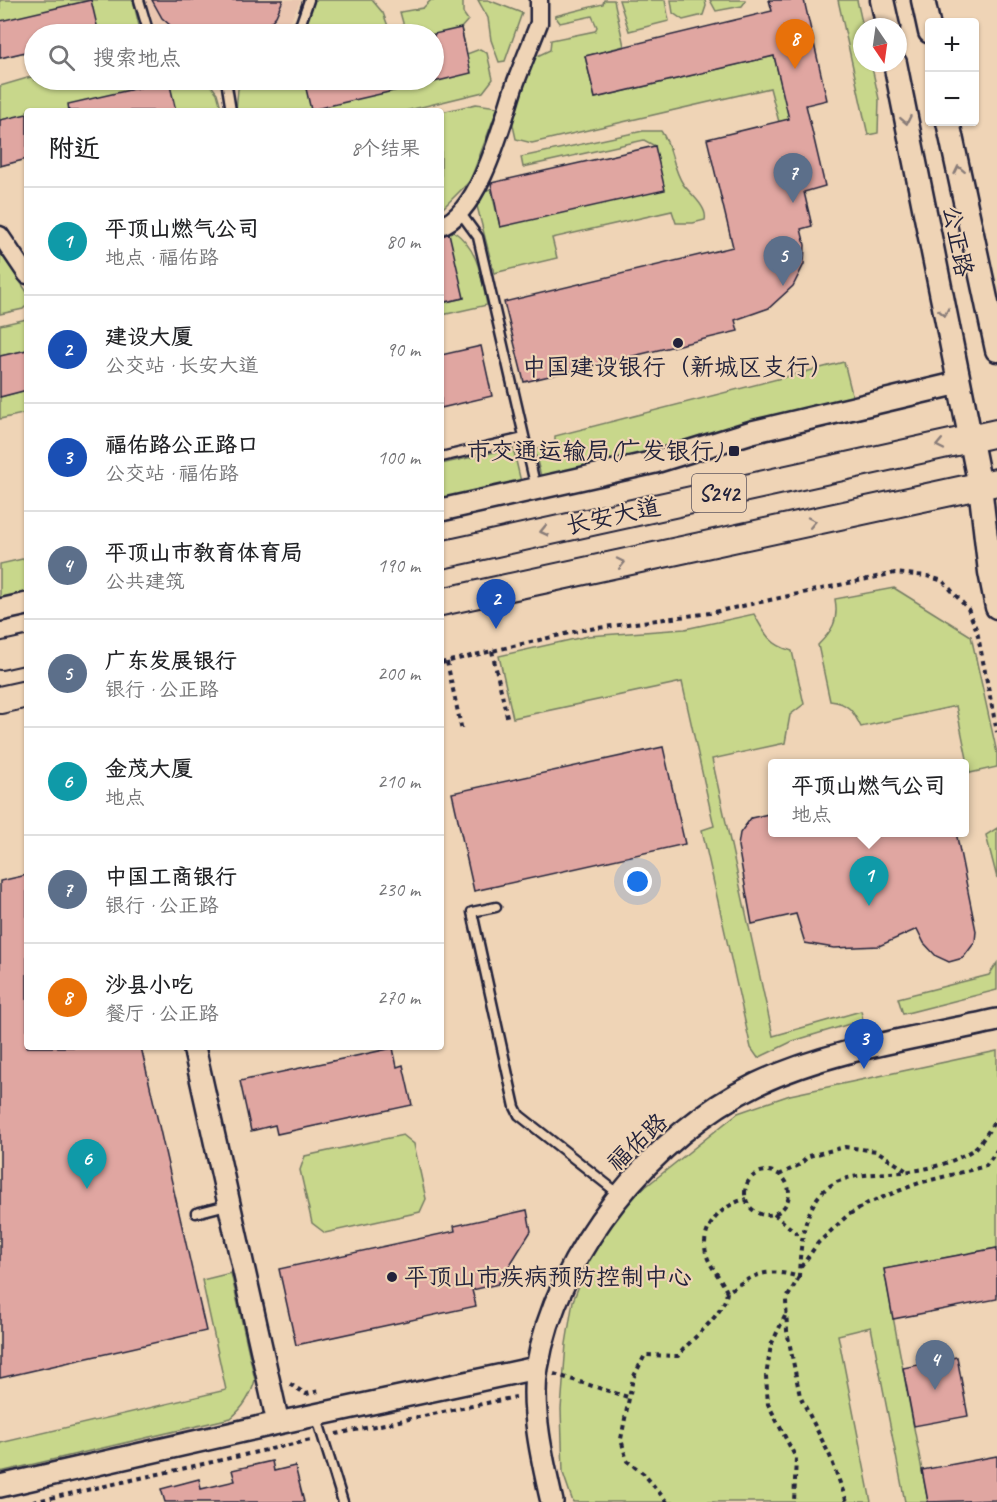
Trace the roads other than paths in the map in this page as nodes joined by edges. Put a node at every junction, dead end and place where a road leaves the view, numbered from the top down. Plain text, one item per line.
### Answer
1 (139, 0) edge
2 (309, 0) edge
3 (539, 0) edge
4 (882, 0) edge
5 (923, 0) edge
6 (886, 18) edge
7 (927, 18) edge
8 (146, 24) edge
9 (300, 24) edge
10 (897, 72) edge
11 (227, 90) edge
12 (230, 108) edge
13 (949, 126) edge
14 (459, 211) junction
15 (444, 225) edge
16 (0, 235) edge
17 (24, 271) edge
18 (997, 350) edge
19 (959, 383) junction
20 (997, 433) edge
21 (524, 438) junction
22 (970, 439) junction
23 (444, 457) edge
24 (989, 484) edge
25 (536, 489) junction
26 (444, 509) edge
27 (444, 554) edge
28 (444, 601) edge
29 (24, 605) edge
30 (997, 607) edge
31 (0, 610) edge
32 (24, 651) edge
33 (0, 656) edge
34 (24, 695) edge
35 (0, 700) edge
36 (496, 906) dead end
37 (997, 1020) edge
38 (195, 1050) edge
39 (620, 1194) junction
40 (230, 1205) junction
41 (196, 1213) dead end
42 (536, 1368) junction
43 (316, 1415) junction
44 (278, 1423) junction
45 (0, 1486) edge
46 (343, 1502) edge
47 (552, 1502) edge

1 - 8 lane
2 - 9 lane
3 - 14 street
4 - 6 main road
5 - 7 main road
10 -> 19 main road, 公正路
11 - 12 lane
18 -> 13 main road, 公正路
14 - 15 street
14 - 21 lane
16 - 17 street
19 - 22 main road, 公正路
19 - 25 street
20 - 22 main road, 长安大道 / S242
21 - 23 lane
21 - 25 lane
22 - 24 main road, 公正路
22 -> 27 main road, 长安大道 / S242
28 -> 24 main road, 长安大道 / S242
24 - 30 main road, 公正路
25 - 26 street
29 - 31 street
32 - 33 main road
34 - 35 main road
36 - 39 lane
37 - 39 street, 福佑路
38 - 40 street
39 - 42 street, 福佑路
40 - 41 lane
40 - 44 street
42 - 43 street
42 - 47 street, 福佑路
43 - 44 street
43 - 46 lane
44 - 45 street

